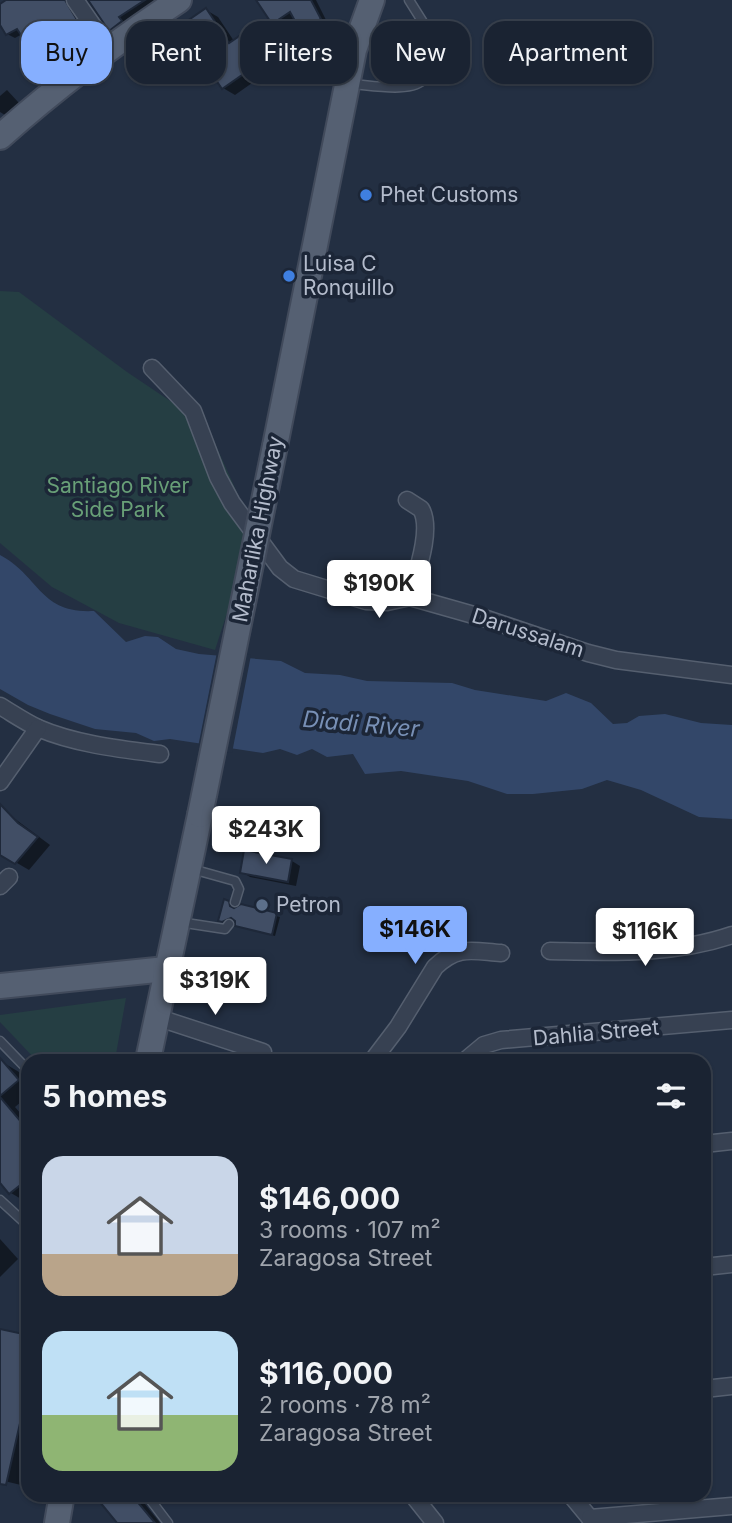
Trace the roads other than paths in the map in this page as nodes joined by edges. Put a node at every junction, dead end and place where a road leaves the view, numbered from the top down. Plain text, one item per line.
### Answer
1 (75, 0) edge
2 (179, 0) edge
3 (372, 0) edge
4 (409, 0) edge
5 (90, 21) edge
6 (424, 21) edge
7 (357, 42) edge
8 (112, 47) edge
9 (63, 84) edge
10 (348, 84) edge
11 (357, 84) edge
12 (419, 84) edge
13 (0, 137) edge
14 (152, 368) dead end
15 (407, 500) dead end
16 (410, 597) junction
17 (732, 675) edge
18 (0, 706) edge
19 (38, 728) junction
20 (160, 754) dead end
21 (0, 782) edge
22 (188, 868) junction
23 (235, 902) dead end
24 (176, 921) junction
25 (229, 924) dead end
26 (732, 934) edge
27 (550, 951) dead end
28 (501, 953) dead end
29 (166, 969) junction
30 (0, 986) edge
31 (156, 1017) junction
32 (732, 1020) edge
33 (0, 1041) edge
34 (263, 1052) dead end
35 (149, 1054) edge
36 (378, 1054) edge
37 (473, 1054) edge
38 (21, 1063) edge
39 (732, 1141) edge
40 (711, 1142) edge
41 (0, 1200) edge
42 (21, 1219) edge
43 (732, 1264) edge
44 (711, 1266) edge
45 (732, 1386) edge
46 (711, 1388) edge
47 (61, 1502) edge
48 (152, 1502) edge
49 (418, 1502) edge
50 (577, 1502) edge
51 (732, 1506) edge
52 (592, 1521) edge
53 (57, 1523) edge
54 (168, 1523) edge
55 (435, 1523) edge

1 - 5 street
2 - 8 main road
3 - 7 main road, Maharlika Highway
4 - 6 lane
9 - 13 main road
10 - 22 main road, Maharlika Highway, bridge
11 - 12 lane
14 - 16 street, Darussalam
15 - 16 street
16 - 17 street, Darussalam
18 - 19 street
19 - 20 street
19 - 21 street
22 - 23 lane
22 - 24 main road, Maharlika Highway
24 - 25 lane
24 - 29 main road, Maharlika Highway
26 - 27 street
28 - 36 street
29 - 30 main road
29 - 31 main road, Maharlika Highway
31 - 34 street
31 - 35 main road, Maharlika Highway
32 - 37 street, Dahlia Street
33 - 38 lane
39 - 40 street
41 - 42 lane
43 - 44 street
45 - 46 street
47 - 53 main road
48 - 54 lane
49 - 55 street
50 - 52 street
51 - 52 street

